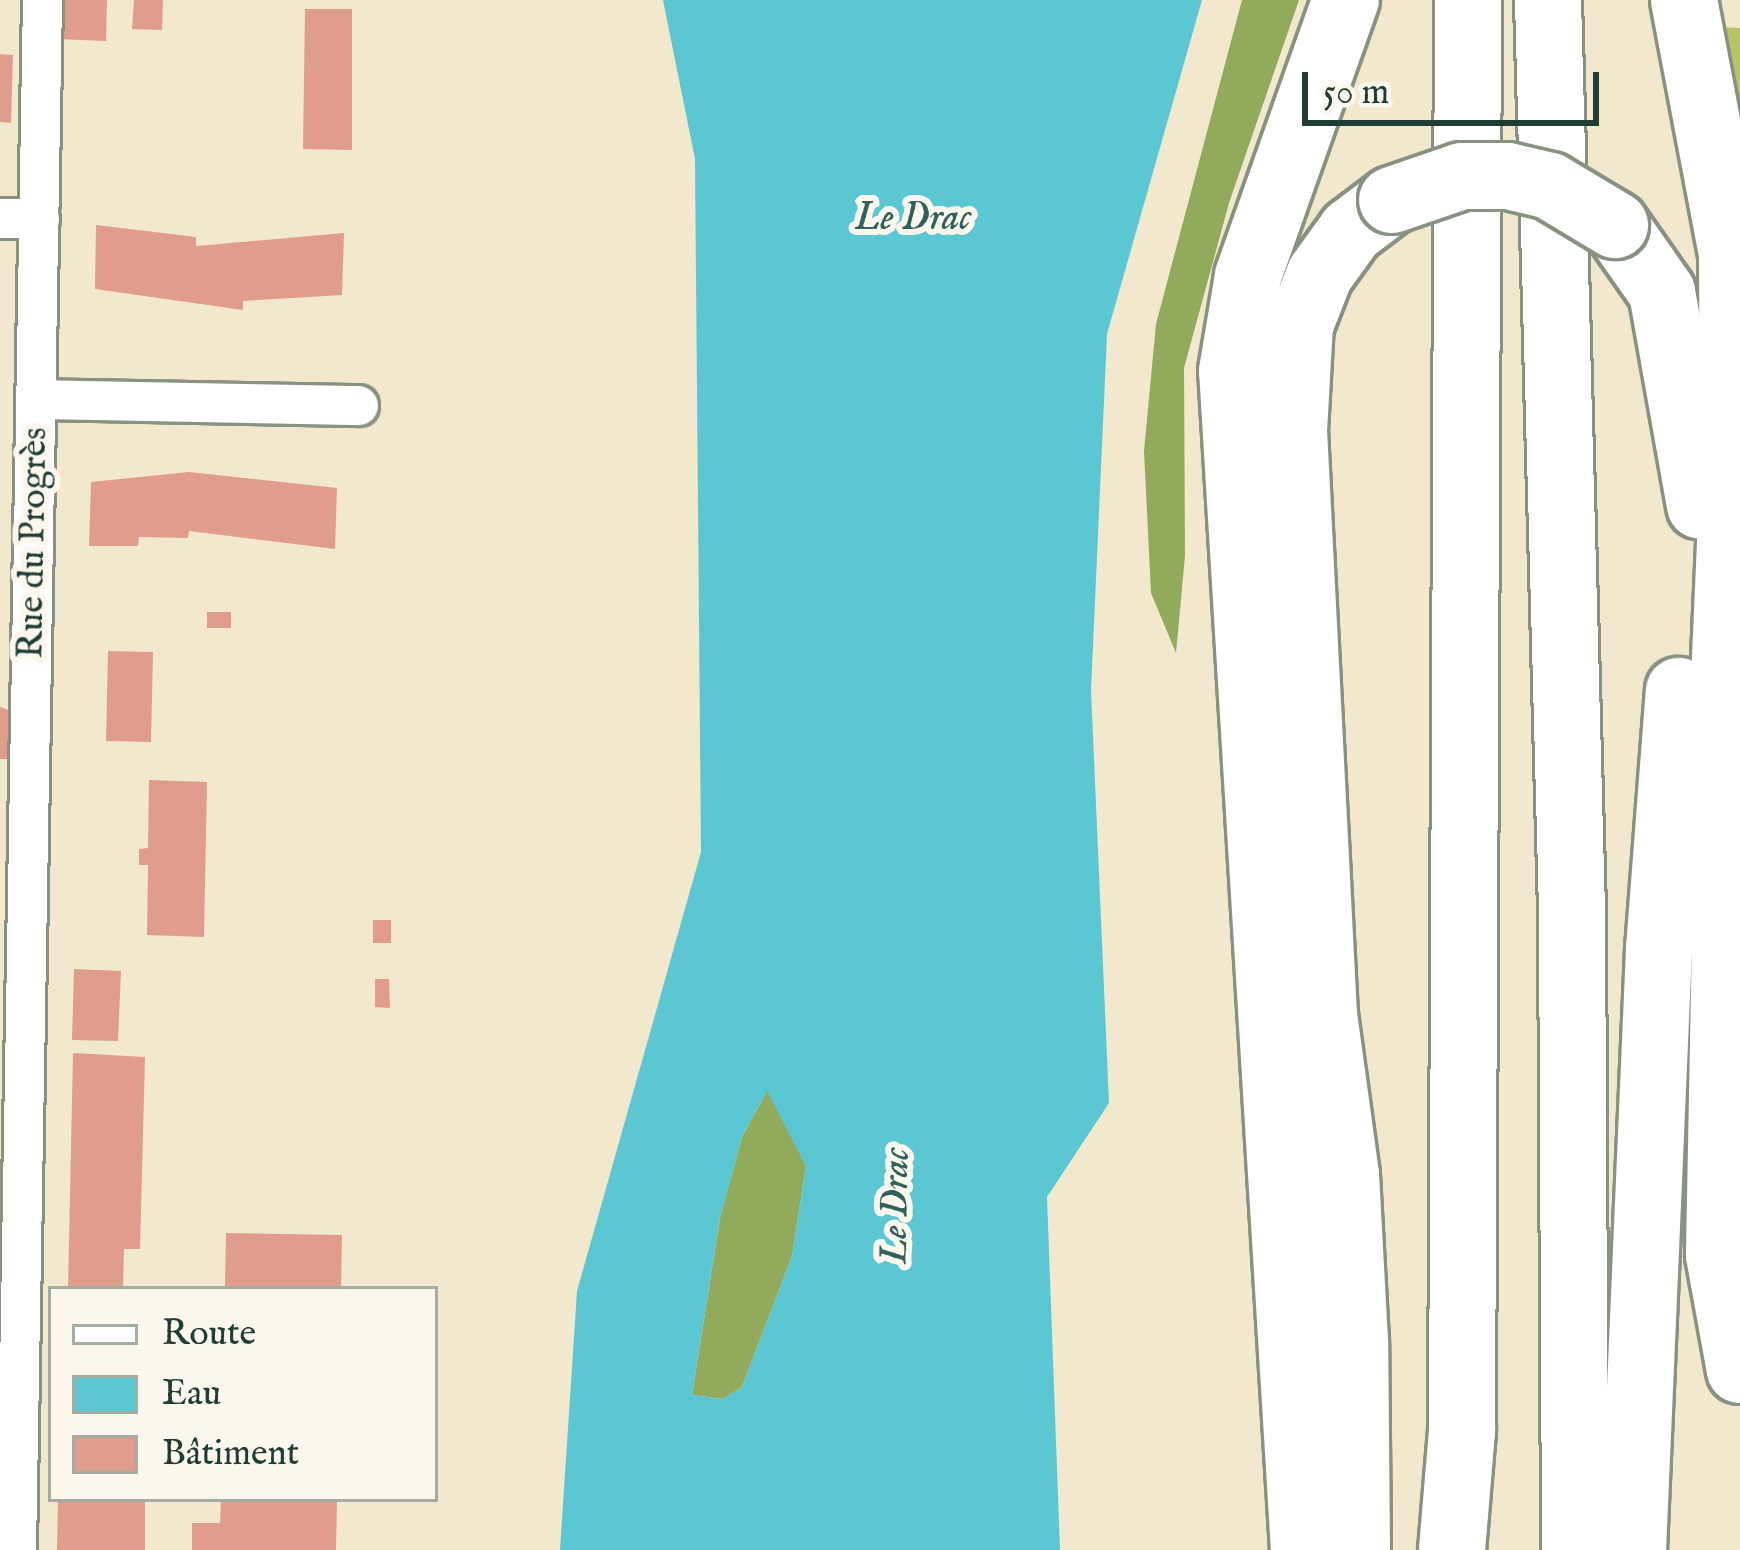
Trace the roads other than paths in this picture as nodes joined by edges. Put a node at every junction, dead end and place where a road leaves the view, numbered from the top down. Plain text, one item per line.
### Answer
1 (42, 0) edge
2 (1346, 0) edge
3 (1468, 0) edge
4 (1548, 0) edge
5 (1684, 0) edge
6 (0, 218) edge
7 (40, 219) junction
8 (36, 399) junction
9 (358, 405) dead end
10 (1695, 470) junction
11 (1296, 512) junction
12 (1720, 664) junction
13 (1280, 1066) junction
14 (1740, 1370) edge
15 (9, 1459) edge
16 (1449, 1538) edge
17 (16, 1550) edge
18 (1304, 1550) edge
19 (1358, 1550) edge
20 (1575, 1550) edge
21 (1634, 1550) edge

1 - 7 street, Rue du Progrès
2 - 13 highway
3 - 16 highway
4 - 20 highway
5 - 12 highway
6 - 7 street
7 - 8 street, Rue du Progrès
8 - 9 street, Rue du Progrès
8 - 15 street, Rue du Progrès
10 - 11 highway, bridge
10 - 12 highway
10 - 21 highway
11 - 13 highway
11 - 19 highway
12 - 14 highway
13 - 18 highway
15 - 17 street, Rue du Progrès

